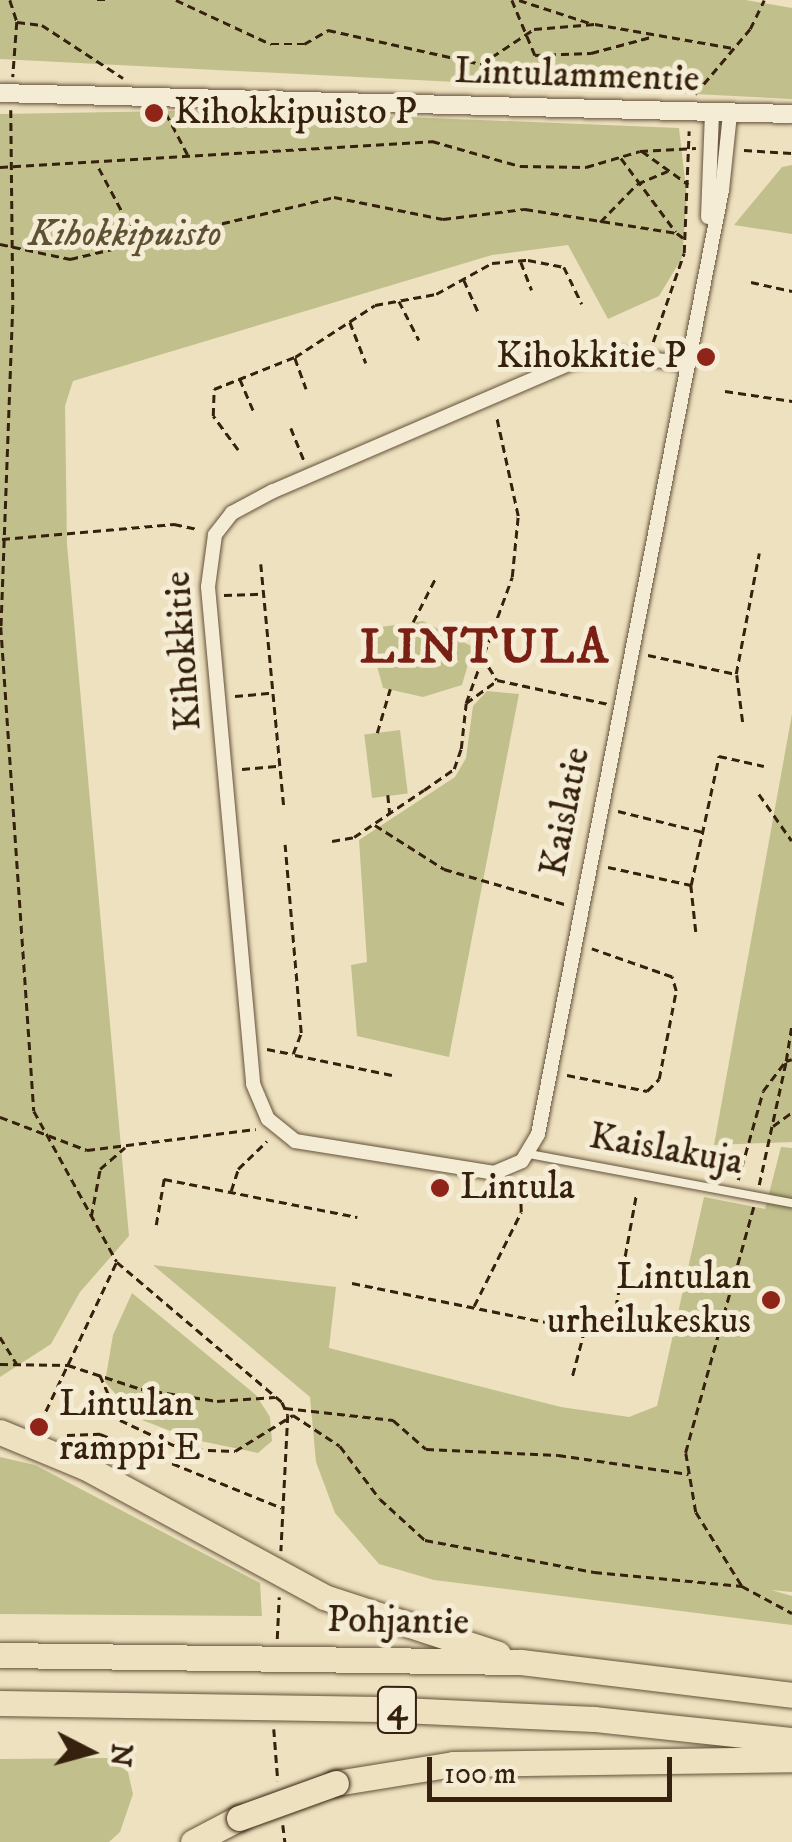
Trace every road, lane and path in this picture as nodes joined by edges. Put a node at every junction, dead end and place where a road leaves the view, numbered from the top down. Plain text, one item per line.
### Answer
1 (10, 0) edge
2 (96, 0) edge
3 (108, 0) edge
4 (176, 0) edge
5 (512, 0) edge
6 (520, 0) edge
7 (764, 0) edge
8 (16, 22) junction
9 (595, 24) junction
10 (527, 34) junction
11 (654, 36) junction
12 (734, 48) junction
13 (130, 79) dead end
14 (8, 93) edge
15 (691, 112) junction
16 (154, 113) dead end
17 (721, 113) junction
18 (792, 114) edge
19 (687, 148) junction
20 (640, 150) junction
21 (728, 150) junction
22 (792, 153) edge
23 (188, 156) junction
24 (620, 157) junction
25 (98, 166) junction
26 (0, 167) edge
27 (10, 167) junction
28 (666, 171) junction
29 (638, 184) junction
30 (691, 186) junction
31 (599, 223) junction
32 (677, 233) junction
33 (686, 240) junction
34 (708, 243) junction
35 (0, 244) edge
36 (13, 244) junction
37 (140, 246) junction
38 (520, 260) junction
39 (464, 278) junction
40 (750, 282) dead end
41 (532, 290) dead end
42 (792, 291) edge
43 (398, 300) junction
44 (582, 304) dead end
45 (479, 314) dead end
46 (349, 320) junction
47 (419, 340) dead end
48 (295, 356) junction
49 (651, 358) junction
50 (366, 363) dead end
51 (685, 364) junction
52 (240, 377) junction
53 (306, 390) dead end
54 (725, 392) dead end
55 (792, 401) edge
56 (494, 408) dead end
57 (254, 412) dead end
58 (291, 428) dead end
59 (238, 450) dead end
60 (2, 461) edge
61 (306, 464) dead end
62 (200, 529) dead end
63 (1, 540) edge
64 (759, 553) dead end
65 (260, 564) dead end
66 (435, 580) dead end
67 (222, 594) dead end
68 (264, 594) junction
69 (414, 622) dead end
70 (642, 653) dead end
71 (481, 654) junction
72 (466, 672) dead end
73 (736, 674) junction
74 (474, 675) junction
75 (497, 680) junction
76 (390, 689) dead end
77 (273, 692) junction
78 (231, 696) dead end
79 (466, 703) junction
80 (620, 706) junction
81 (743, 723) dead end
82 (377, 733) dead end
83 (280, 766) junction
84 (764, 766) dead end
85 (238, 769) dead end
86 (759, 794) dead end
87 (388, 796) dead end
88 (284, 808) dead end
89 (613, 809) dead end
90 (390, 813) junction
91 (374, 824) junction
92 (704, 832) junction
93 (332, 841) dead end
94 (792, 841) edge
95 (285, 845) dead end
96 (602, 865) dead end
97 (691, 885) junction
98 (568, 904) dead end
99 (696, 932) dead end
100 (586, 947) dead end
101 (792, 1024) edge
102 (262, 1048) dead end
103 (293, 1054) junction
104 (792, 1058) edge
105 (786, 1061) junction
106 (562, 1074) dead end
107 (392, 1075) dead end
108 (792, 1112) edge
109 (0, 1116) edge
110 (268, 1119) junction
111 (770, 1128) junction
112 (45, 1136) junction
113 (267, 1141) dead end
114 (126, 1146) junction
115 (529, 1154) junction
116 (520, 1184) dead end
117 (735, 1190) junction
118 (230, 1192) junction
119 (757, 1194) junction
120 (636, 1195) dead end
121 (792, 1203) edge
122 (358, 1218) dead end
123 (91, 1220) junction
124 (156, 1225) dead end
125 (117, 1262) junction
126 (352, 1283) dead end
127 (473, 1308) junction
128 (611, 1333) dead end
129 (0, 1337) edge
130 (0, 1364) edge
131 (68, 1365) junction
132 (21, 1367) junction
133 (100, 1376) junction
134 (572, 1379) dead end
135 (276, 1397) junction
136 (285, 1408) junction
137 (288, 1415) junction
138 (0, 1432) edge
139 (690, 1474) junction
140 (282, 1508) junction
141 (281, 1567) dead end
142 (280, 1586) dead end
143 (742, 1586) junction
144 (792, 1614) edge
145 (276, 1640) dead end
146 (0, 1656) edge
147 (522, 1662) junction
148 (792, 1695) edge
149 (0, 1703) edge
150 (274, 1727) dead end
151 (792, 1740) edge
152 (792, 1759) edge
153 (280, 1794) dead end
154 (282, 1813) dead end
155 (193, 1842) edge
156 (285, 1842) edge

1 - 8 path
2 - 3 path
4 - 10 path
5 - 10 path
6 - 9 path
7 - 12 path
8 - 13 path
8 - 14 path
9 - 10 path
9 - 11 path
10 - 11 path
11 - 12 path
12 - 15 path
14 - 15 street, Lintulammentie
14 - 27 path
15 - 17 street, Lintulammentie
15 - 19 path
16 - 23 path
17 - 18 street, Lintulammentie
17 - 21 street, Kaislatie
17 - 34 street, Kaislatie
19 - 20 path
19 - 30 path
20 - 24 path
20 - 28 path
21 - 22 path
21 - 34 street, Kaislatie
23 - 24 path
23 - 25 path
24 - 29 path
25 - 27 path
25 - 37 path
26 - 27 path
27 - 36 path
28 - 29 path
28 - 30 path
29 - 31 path
29 - 32 path
30 - 33 path
31 - 32 path
31 - 37 path
32 - 33 path
33 - 49 path
34 - 51 street, Kaislatie
35 - 36 path
36 - 37 path
36 - 60 path
38 - 39 path
38 - 41 path
38 - 44 path
39 - 43 path
39 - 45 path
40 - 42 path
43 - 46 path
43 - 47 path
46 - 48 path
46 - 50 path
48 - 52 path
48 - 53 path
49 - 51 street, Kihokkitie
49 - 110 street, Kihokkitie
51 - 80 street, Kaislatie
52 - 57 path
52 - 59 path
54 - 55 path
56 - 71 path
58 - 61 path
60 - 63 path
62 - 63 path
63 - 112 path
64 - 73 path
65 - 68 path
66 - 69 path
67 - 68 path
68 - 77 path
70 - 73 path
71 - 74 path
71 - 75 path
72 - 74 path
73 - 81 path
74 - 79 path
75 - 79 path
75 - 80 path
76 - 82 path
77 - 78 path
77 - 83 path
79 - 90 path
80 - 115 street, Kaislatie
83 - 85 path
83 - 88 path
84 - 92 path
86 - 94 path
87 - 90 path
89 - 92 path
90 - 91 path
91 - 93 path
91 - 98 path
92 - 97 path
95 - 103 path
96 - 97 path
97 - 99 path
100 - 106 path
101 - 105 path
102 - 103 path
103 - 107 path
104 - 105 path
105 - 111 path
105 - 117 path
108 - 111 path
109 - 112 path
110 - 114 path
110 - 115 street
111 - 119 path
112 - 114 path
112 - 123 path
113 - 118 path
114 - 123 path
115 - 117 lane, Kaislakuja
116 - 127 path
117 - 119 lane, Kaislakuja
118 - 122 path
118 - 124 path
119 - 121 lane, Kaislakuja
119 - 139 path
120 - 128 path
123 - 125 path
125 - 131 path
125 - 135 path
126 - 127 path
127 - 134 path
129 - 132 path
130 - 132 path
131 - 132 path
131 - 133 path
131 - 140 path
133 - 135 path
133 - 137 path
135 - 136 path
136 - 137 path
136 - 139 path
137 - 140 path
137 - 143 path
138 - 147 highway
139 - 143 path
140 - 141 path
142 - 145 path
143 - 144 path
146 - 147 highway, Pohjantie / 4
147 - 148 highway, Pohjantie / 4
149 - 151 highway, 4
150 - 153 path
152 - 155 highway, bridge
154 - 156 path

